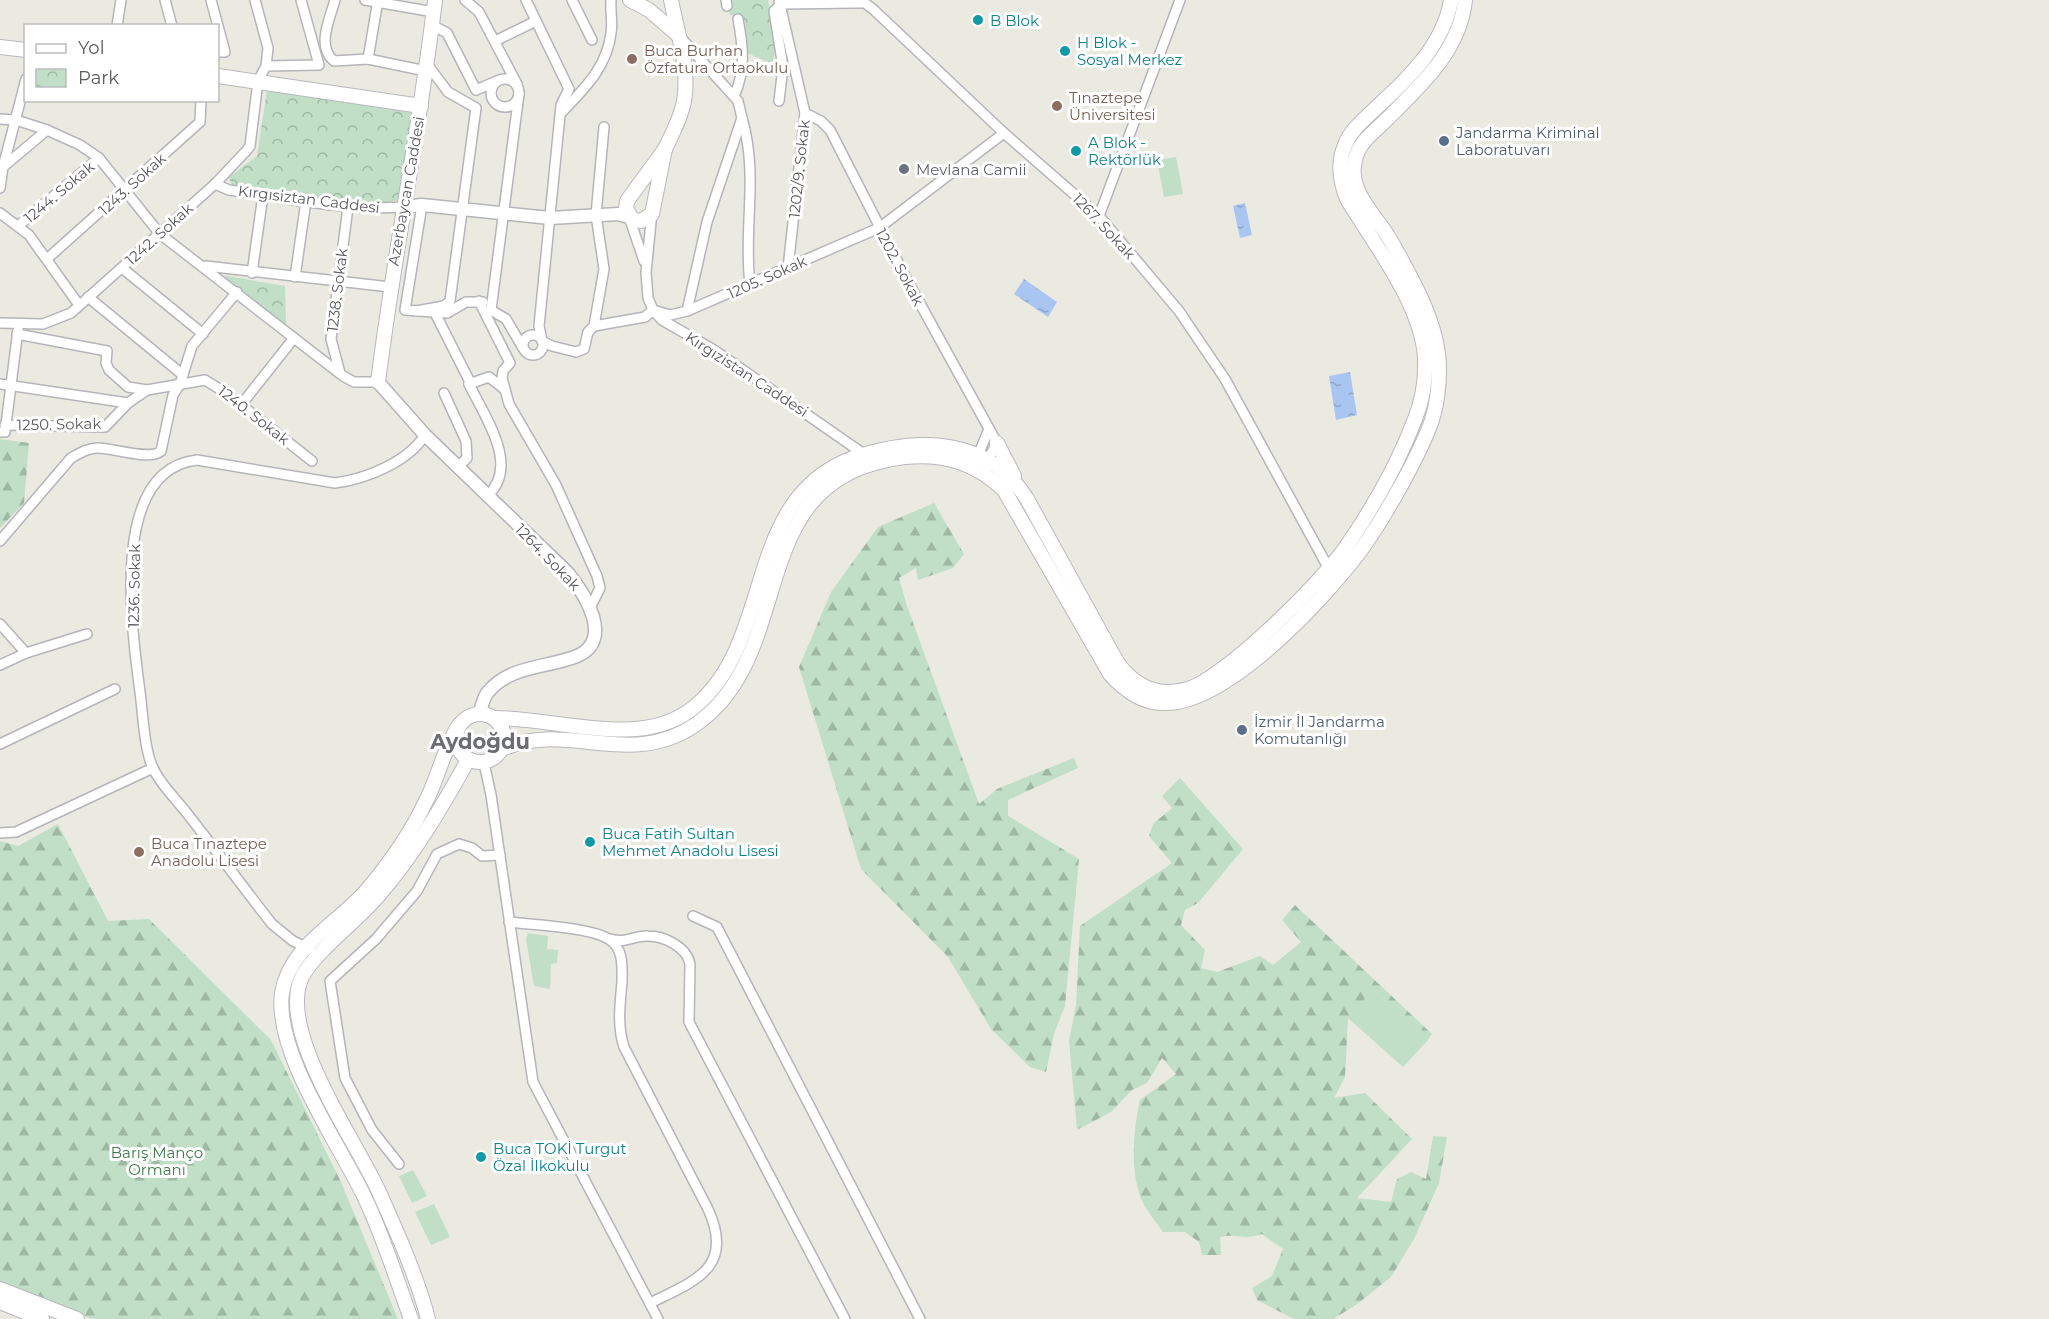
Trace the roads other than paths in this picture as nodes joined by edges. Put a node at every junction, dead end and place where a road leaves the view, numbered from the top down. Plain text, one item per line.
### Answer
1 (121, 0) edge
2 (165, 0) edge
3 (211, 0) edge
4 (255, 0) edge
5 (301, 0) edge
6 (335, 0) edge
7 (365, 0) edge
8 (526, 0) edge
9 (572, 0) edge
10 (611, 0) edge
11 (630, 0) edge
12 (671, 0) edge
13 (1180, 0) edge
14 (1451, 0) edge
15 (1465, 0) edge
16 (377, 1) edge
17 (466, 1) edge
18 (780, 2) edge
19 (434, 12) edge
20 (738, 19) dead end
21 (536, 21) junction
22 (117, 24) edge
23 (171, 24) edge
24 (216, 24) edge
25 (678, 35) junction
26 (592, 40) dead end
27 (495, 41) junction
28 (0, 47) edge
29 (24, 50) edge
30 (368, 59) junction
31 (334, 61) junction
32 (319, 65) junction
33 (266, 66) junction
34 (426, 68) junction
35 (219, 76) edge
36 (258, 81) junction
37 (497, 81) junction
38 (24, 87) edge
39 (518, 89) junction
40 (734, 96) junction
41 (779, 101) dead end
42 (201, 102) edge
43 (497, 105) junction
44 (421, 106) junction
45 (476, 108) junction
46 (562, 112) junction
47 (805, 113) junction
48 (742, 118) junction
49 (0, 119) edge
50 (16, 120) junction
51 (604, 127) dead end
52 (47, 130) junction
53 (1004, 133) junction
54 (665, 149) junction
55 (99, 158) junction
56 (3, 167) junction
57 (215, 184) junction
58 (0, 188) edge
59 (126, 191) junction
60 (263, 195) junction
61 (630, 197) junction
62 (306, 201) junction
63 (422, 205) junction
64 (348, 207) junction
65 (403, 207) junction
66 (462, 209) junction
67 (653, 210) junction
68 (0, 213) edge
69 (503, 213) junction
70 (596, 215) junction
71 (1099, 216) junction
72 (550, 218) junction
73 (629, 218) junction
74 (18, 226) junction
75 (879, 228) junction
76 (160, 234) junction
77 (48, 258) junction
78 (204, 265) junction
79 (122, 268) junction
80 (788, 268) junction
81 (646, 272) junction
82 (252, 273) junction
83 (295, 277) junction
84 (338, 281) junction
85 (750, 285) junction
86 (390, 287) junction
87 (237, 292) junction
88 (88, 297) junction
89 (479, 301) junction
90 (491, 303) junction
91 (79, 305) junction
92 (653, 310) junction
93 (416, 311) junction
94 (687, 311) junction
95 (435, 313) junction
96 (0, 323) edge
97 (594, 326) junction
98 (18, 329) junction
99 (203, 333) junction
100 (294, 338) junction
101 (542, 341) junction
102 (523, 348) junction
103 (340, 373) junction
104 (181, 379) junction
105 (378, 382) junction
106 (469, 382) junction
107 (0, 384) edge
108 (11, 385) junction
109 (147, 390) junction
110 (504, 390) junction
111 (444, 393) dead end
112 (128, 404) junction
113 (241, 405) junction
114 (3, 428) edge
115 (989, 429) junction
116 (425, 435) junction
117 (997, 443) junction
118 (157, 454) junction
119 (869, 458) junction
120 (312, 461) dead end
121 (980, 463) junction
122 (458, 467) junction
123 (168, 470) junction
124 (488, 496) junction
125 (1027, 499) junction
126 (0, 541) edge
127 (1329, 568) junction
128 (590, 608) junction
129 (0, 624) edge
130 (87, 634) dead end
131 (26, 653) junction
132 (0, 665) edge
133 (115, 689) dead end
134 (479, 714) junction
135 (494, 718) junction
136 (459, 725) junction
137 (0, 744) edge
138 (502, 749) junction
139 (468, 760) junction
140 (484, 763) junction
141 (153, 768) junction
142 (0, 833) edge
143 (500, 855) junction
144 (693, 916) dead end
145 (509, 922) junction
146 (610, 939) junction
147 (306, 948) junction
148 (321, 954) junction
149 (399, 1164) dead end
150 (0, 1289) edge
151 (0, 1302) edge
152 (650, 1303) junction
153 (20, 1310) edge
154 (42, 1319) edge
155 (77, 1319) edge
156 (411, 1319) edge
157 (428, 1319) edge
158 (658, 1319) edge
159 (845, 1319) edge
160 (920, 1319) edge

1 - 22 street
2 - 23 street
3 - 24 street
4 - 33 street
5 - 32 street
6 - 31 street
7 - 16 street
8 - 21 street
9 - 26 street
10 - 46 street
11 - 25 main road
12 - 25 main road
13 - 71 street
14 - 127 main road
15 - 121 main road
16 - 19 street
16 - 30 street
17 - 27 street
18 - 41 street
18 - 47 street, 1202/9. Sokak
18 - 53 street, 1267. Sokak
19 - 34 main road, Azerbaycan Caddesi
19 - 37 street
20 - 40 street
21 - 27 street
21 - 46 street
25 - 40 street
25 - 54 main road
27 - 39 street
28 - 29 main road
30 - 31 street
30 - 34 street
31 - 32 street
32 - 33 street
33 - 36 street
34 - 44 main road, Azerbaycan Caddesi
34 - 45 street
35 - 36 main road
36 - 44 main road
36 - 57 street, 1242. Sokak
37 - 39 street
37 - 43 street
38 - 50 street
39 - 43 street
39 - 69 street
40 - 48 street
42 - 59 street, 1243. Sokak
43 - 45 street
44 - 65 main road, Azerbaycan Caddesi
45 - 66 street
46 - 72 street
47 - 75 street, 1202. Sokak
47 - 80 street, 1202/9. Sokak
48 - 85 street
48 - 94 street
49 - 50 street
50 - 52 street
50 - 56 street
51 - 70 street
52 - 55 street
52 - 56 street
53 - 71 street, 1267. Sokak
53 - 75 street, 1205. Sokak
54 - 61 main road
54 - 67 main road
55 - 59 street
55 - 74 street, 1244. Sokak
56 - 58 street
57 - 60 street, Kırgısiztan Caddesi
57 - 76 street, 1242. Sokak
59 - 76 street
59 - 77 street, 1243. Sokak
60 - 62 street, Kırgısiztan Caddesi
60 - 82 street
61 - 67 main road
61 - 70 street
61 - 73 main road
62 - 64 street, Kırgısiztan Caddesi
62 - 83 street
63 - 65 street
63 - 66 street
63 - 93 street
64 - 65 street, Kırgısiztan Caddesi
64 - 84 street, 1238. Sokak
65 - 86 main road, Azerbaycan Caddesi
66 - 69 street
66 - 93 street
67 - 73 main road
67 - 81 street
68 - 74 street
69 - 72 street
69 - 90 street
70 - 72 street
70 - 73 street
70 - 97 street
71 - 127 street, 1267. Sokak
72 - 101 street
73 - 81 street
74 - 77 street
75 - 80 street, 1205. Sokak
75 - 115 street, 1202. Sokak
76 - 78 street
76 - 79 street, 1242. Sokak
77 - 91 street
78 - 82 street
78 - 87 street
79 - 88 street, 1242. Sokak
79 - 99 street
80 - 85 street, 1205. Sokak
81 - 92 street
82 - 83 street
83 - 84 street
84 - 86 street
84 - 103 street, 1238. Sokak
85 - 94 street, 1205. Sokak
86 - 105 main road, Azerbaycan Caddesi
87 - 99 street
87 - 100 street
88 - 91 street, 1242. Sokak
88 - 104 street
89 - 90 street
89 - 95 street
89 - 110 street
90 - 102 street
91 - 98 street, 1242. Sokak
92 - 94 street, 1205. Sokak
92 - 97 street
92 - 119 street, Kırgızistan Caddesi
93 - 95 street
95 - 106 street
96 - 98 street, 1242. Sokak
97 - 101 street
98 - 108 street
98 - 109 street
99 - 104 street
100 - 103 street
100 - 113 street
101 - 102 street
101 - 102 street
103 - 105 street
104 - 109 street, 1240. Sokak
104 - 113 street, 1240. Sokak
104 - 118 street
105 - 116 street, 1264. Sokak
106 - 110 street
106 - 124 street
107 - 108 street
108 - 112 street
108 - 114 street
109 - 112 street, 1250. Sokak
110 - 128 street
111 - 122 street
112 - 114 street, 1250. Sokak
113 - 120 street, 1240. Sokak
115 - 117 street, 1202. Sokak
115 - 121 street
116 - 122 street, 1264. Sokak
116 - 123 street, 1236. Sokak
117 - 121 street
117 - 125 main road
118 - 123 street
118 - 126 street
119 - 121 main road
119 - 135 main road
119 - 138 main road
121 - 125 main road
122 - 124 street, 1264. Sokak
123 - 141 street, 1236. Sokak
124 - 128 street, 1264. Sokak
125 - 127 main road
128 - 134 street, 1264. Sokak
129 - 131 street
130 - 131 street
131 - 132 street
133 - 137 street
134 - 135 main road
134 - 136 main road
135 - 138 main road
136 - 139 main road
136 - 147 main road
138 - 140 main road
139 - 140 main road
139 - 148 main road
140 - 143 street
141 - 142 street
141 - 147 street, 1236. Sokak
143 - 145 street
143 - 149 street
144 - 160 street
145 - 146 street
145 - 152 street
146 - 152 street
146 - 159 street
147 - 148 street, 1236. Sokak
147 - 156 main road
148 - 157 main road
150 - 153 main road
151 - 153 main road
152 - 158 street
153 - 154 main road
153 - 155 main road

